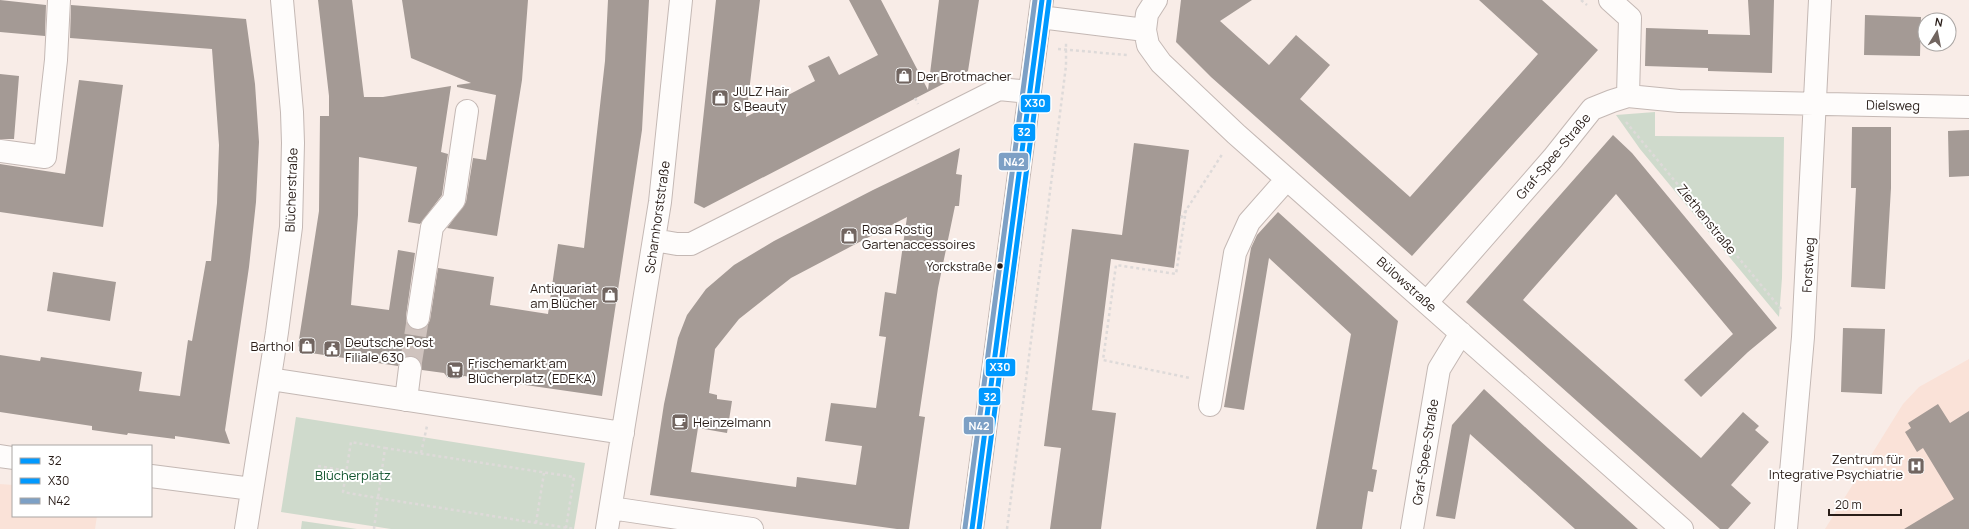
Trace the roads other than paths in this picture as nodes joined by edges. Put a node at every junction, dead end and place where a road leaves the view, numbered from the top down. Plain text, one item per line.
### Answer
1 (59, 0) edge
2 (282, 0) edge
3 (681, 0) edge
4 (1610, 0) edge
5 (1820, 0) edge
6 (1147, 1) edge
7 (1041, 8) edge
8 (1145, 30) junction
9 (1030, 92) junction
10 (1620, 99) junction
11 (1816, 104) junction
12 (1969, 106) edge
13 (467, 111) dead end
14 (0, 150) edge
15 (1287, 179) junction
16 (654, 240) junction
17 (1427, 302) junction
18 (418, 318) tunnel mouth
19 (1461, 333) junction
20 (410, 368) tunnel mouth
21 (270, 378) junction
22 (406, 400) junction
23 (1210, 405) dead end
24 (623, 434) junction
25 (0, 456) edge
26 (12, 458) edge
27 (152, 476) edge
28 (252, 489) junction
29 (609, 519) edge
30 (246, 529) edge
31 (752, 529) edge
32 (972, 529) edge
33 (1412, 529) edge
34 (1682, 529) edge
35 (1786, 529) edge

1 - 14 street
2 - 21 street, Blücherstraße
3 - 16 street, Scharnhorststraße
4 - 10 street
5 - 11 street, Forstweg
6 - 8 street, Bülowstraße
7 - 8 street
7 - 9 street
8 - 15 street, Bülowstraße
9 - 16 street
9 - 32 street
10 - 11 street, Graf-Spee-Straße
10 - 17 street, Graf-Spee-Straße
11 - 12 street, Dielsweg
11 - 35 street, Forstweg
13 - 18 street
15 - 17 street, Bülowstraße
15 - 23 street
16 - 24 street, Scharnhorststraße
17 - 19 street, Bülowstraße
19 - 33 street, Graf-Spee-Straße
19 - 34 street, Bülowstraße
20 - 22 street
21 - 22 street
21 - 28 street
22 - 24 street
24 - 29 street
25 - 26 street
27 - 28 street
28 - 30 street
29 - 31 street

